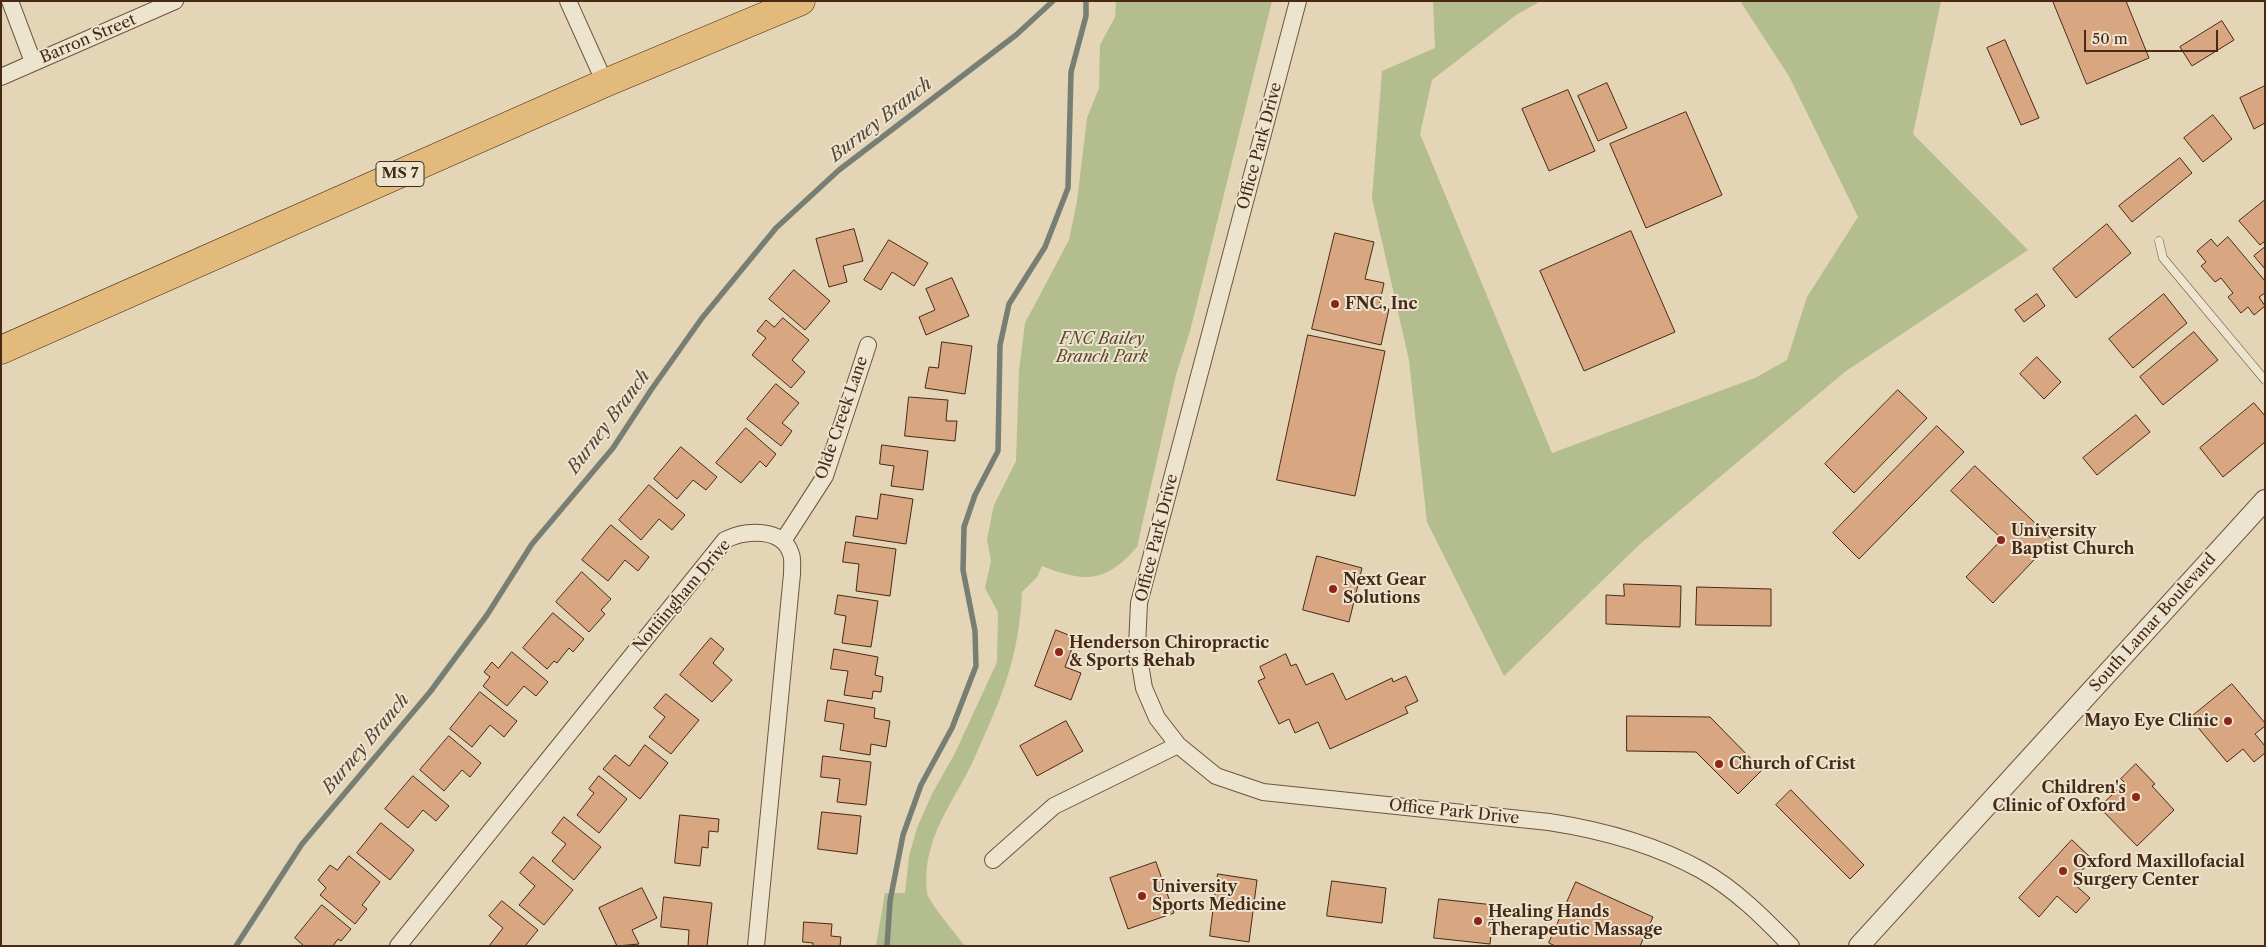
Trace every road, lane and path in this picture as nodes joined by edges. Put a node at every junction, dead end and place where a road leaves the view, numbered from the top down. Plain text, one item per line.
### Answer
1 (10, 1) edge
2 (175, 1) edge
3 (568, 1) edge
4 (801, 1) edge
5 (1298, 1) edge
6 (33, 62) junction
7 (1, 77) edge
8 (605, 83) junction
9 (2158, 241) dead end
10 (868, 345) dead end
11 (1, 350) edge
12 (2265, 380) edge
13 (2265, 500) edge
14 (783, 541) junction
15 (1178, 745) junction
16 (993, 860) dead end
17 (398, 946) edge
18 (756, 946) edge
19 (1792, 946) edge
20 (1859, 946) edge

1 - 6 street
2 - 6 street, Barron Street
3 - 8 street
4 - 8 highway, MS 7
5 - 15 street, Office Park Drive
6 - 7 street, Barron Street
8 - 11 highway, MS 7
9 - 12 lane
10 - 14 street, Olde Creek Lane
13 - 20 street, South Lamar Boulevard
14 - 17 street, Nottiingham Drive
14 - 18 street
15 - 16 street
15 - 19 street, Office Park Drive

